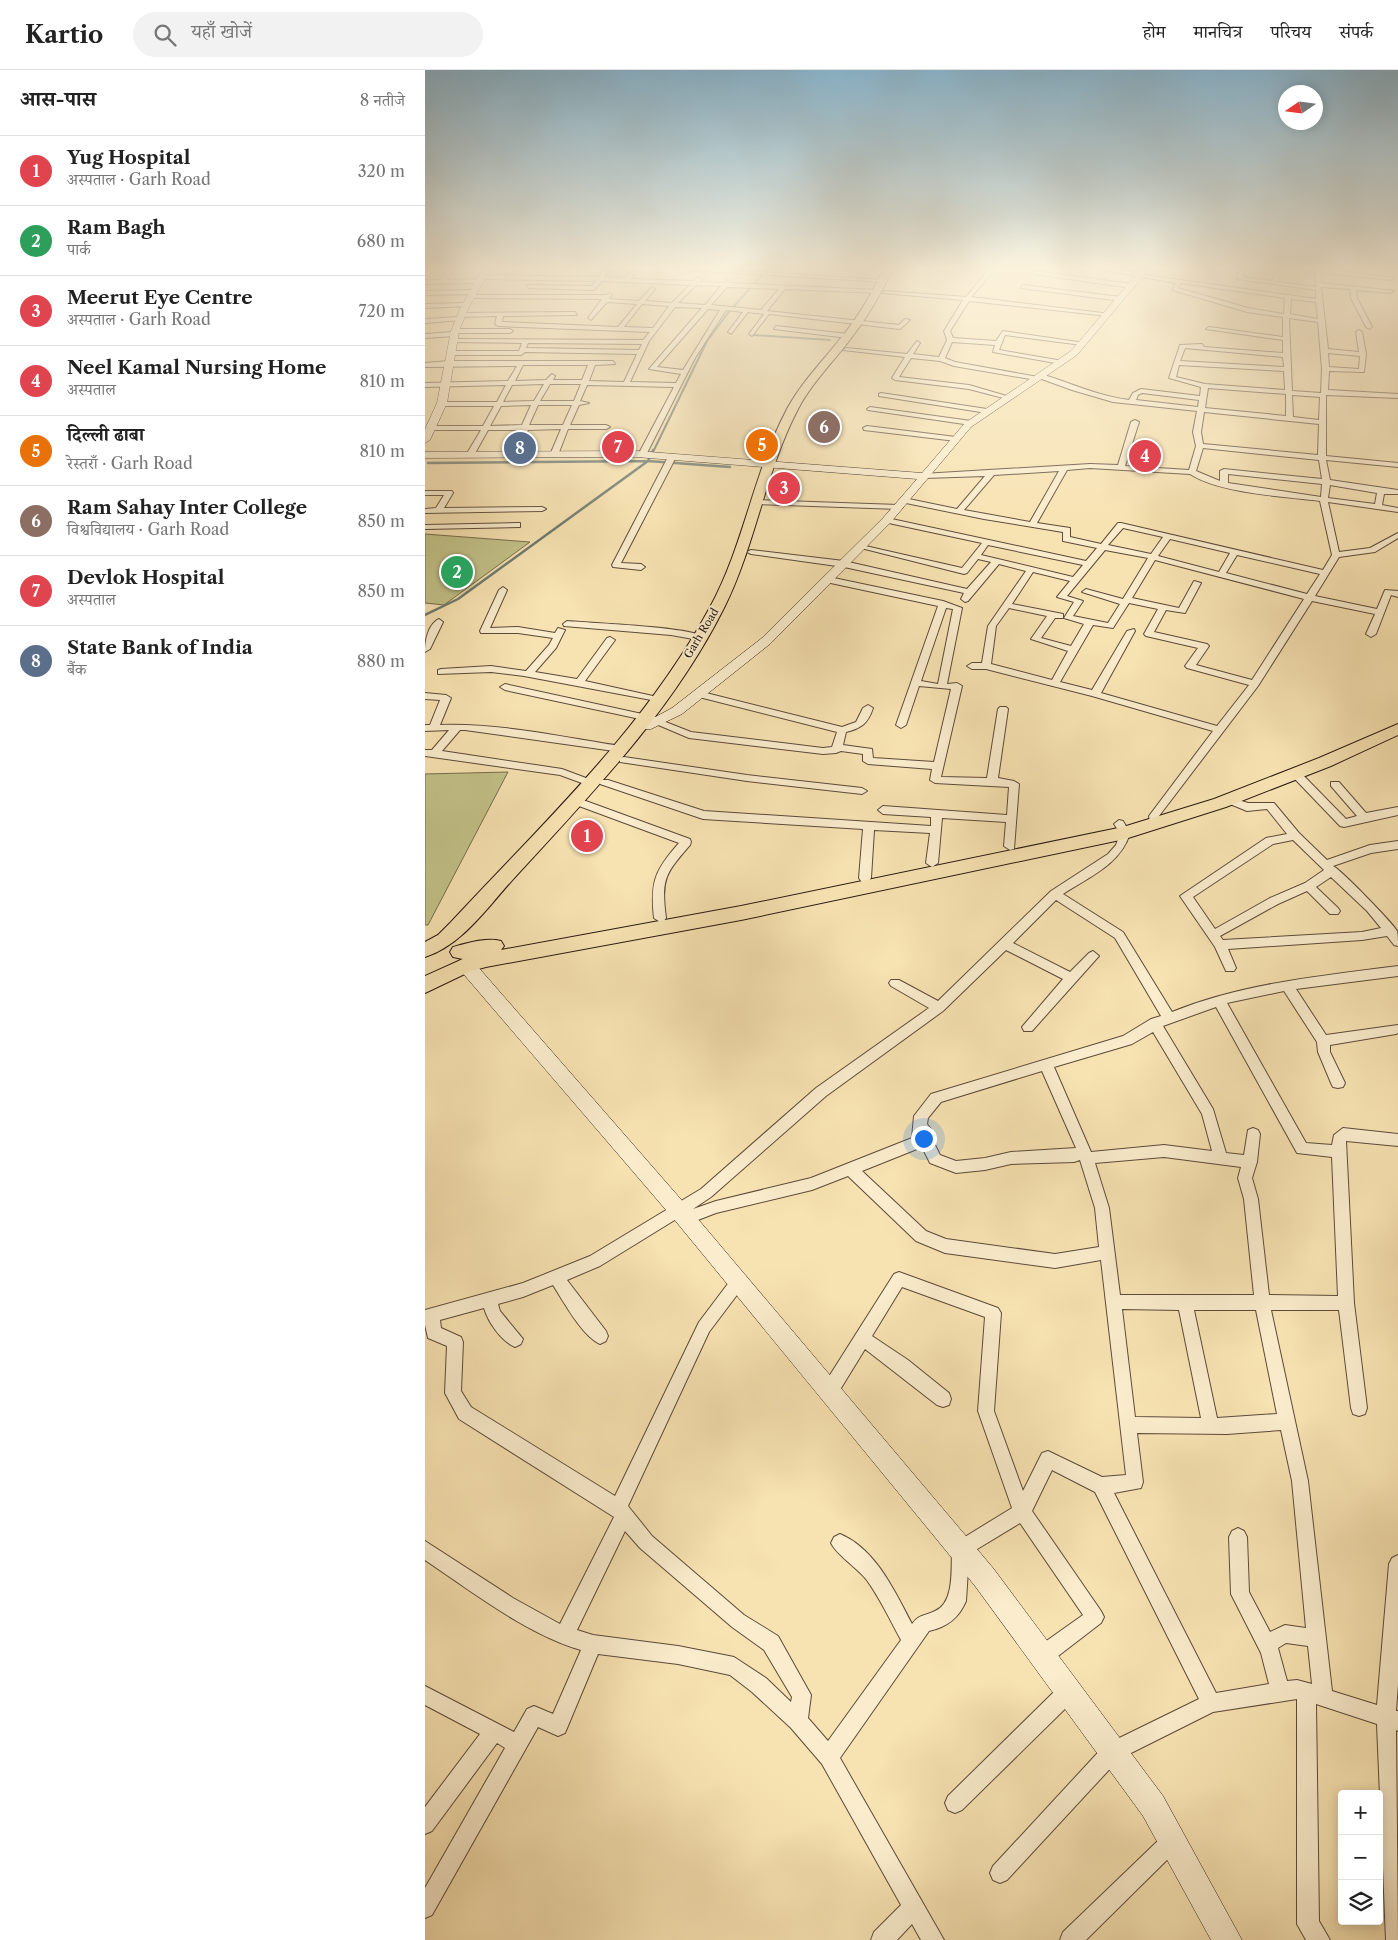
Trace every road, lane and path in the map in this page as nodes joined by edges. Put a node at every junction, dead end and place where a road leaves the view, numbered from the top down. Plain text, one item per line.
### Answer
1 (451, 355) edge
2 (639, 355) edge
3 (664, 355) edge
4 (696, 355) edge
5 (838, 355) edge
6 (892, 355) edge
7 (943, 355) edge
8 (1021, 355) edge
9 (1068, 355) edge
10 (1179, 355) edge
11 (1202, 355) edge
12 (1286, 355) edge
13 (1326, 355) edge
14 (1363, 355) edge
15 (909, 357) junction
16 (941, 359) junction
17 (1061, 362) junction
18 (449, 363) junction
19 (558, 363) junction
20 (592, 363) junction
21 (613, 363) dead end
22 (1176, 363) junction
23 (521, 364) junction
24 (954, 364) junction
25 (425, 365) edge
26 (1201, 365) junction
27 (1286, 369) junction
28 (1327, 369) junction
29 (685, 372) junction
30 (1039, 377) junction
31 (945, 378) junction
32 (509, 382) junction
33 (549, 382) junction
34 (586, 382) junction
35 (627, 382) junction
36 (445, 384) junction
37 (425, 385) edge
38 (677, 385) junction
39 (1205, 386) junction
40 (1289, 391) junction
41 (1324, 393) junction
42 (881, 395) dead end
43 (1398, 396) edge
44 (1007, 397) junction
45 (1204, 398) junction
46 (536, 403) junction
47 (575, 403) junction
48 (586, 403) dead end
49 (1131, 403) junction
50 (441, 404) junction
51 (498, 404) junction
52 (870, 409) dead end
53 (1202, 410) junction
54 (987, 411) junction
55 (1290, 419) junction
56 (1135, 422) dead end
57 (1323, 422) junction
58 (971, 423) junction
59 (563, 427) junction
60 (606, 427) dead end
61 (430, 428) junction
62 (486, 428) junction
63 (526, 428) junction
64 (867, 428) dead end
65 (956, 439) junction
66 (425, 440) edge
67 (1200, 446) junction
68 (513, 454) junction
69 (554, 454) junction
70 (425, 455) edge
71 (470, 455) junction
72 (648, 455) junction
73 (1322, 456) junction
74 (672, 457) junction
75 (772, 460) junction
76 (1398, 465) edge
77 (1121, 467) junction
78 (1064, 468) junction
79 (1192, 472) junction
80 (992, 473) junction
81 (925, 476) junction
82 (1326, 482) junction
83 (1224, 485) junction
84 (1381, 490) junction
85 (1398, 492) edge
86 (425, 493) edge
87 (1325, 501) junction
88 (761, 503) junction
89 (902, 503) junction
90 (1378, 507) junction
91 (542, 509) dead end
92 (1398, 510) edge
93 (438, 511) junction
94 (425, 512) edge
95 (958, 512) junction
96 (887, 520) junction
97 (517, 525) dead end
98 (1032, 525) junction
99 (425, 528) edge
100 (1398, 534) edge
101 (1168, 536) junction
102 (984, 546) dead end
103 (1103, 546) junction
104 (861, 547) junction
105 (1235, 551) junction
106 (751, 552) junction
107 (1336, 555) junction
108 (976, 556) junction
109 (1153, 557) junction
110 (997, 561) junction
111 (845, 564) junction
112 (1088, 564) junction
113 (641, 567) dead end
114 (1031, 569) junction
115 (964, 571) junction
116 (1325, 573) junction
117 (1221, 575) junction
118 (829, 580) junction
119 (1075, 580) junction
120 (1197, 583) dead end
121 (731, 586) junction
122 (947, 586) junction
123 (503, 590) dead end
124 (969, 592) junction
125 (1086, 592) dead end
126 (1398, 594) edge
127 (1311, 598) junction
128 (1127, 600) junction
129 (943, 604) junction
130 (1006, 605) junction
131 (721, 607) junction
132 (1163, 607) junction
133 (958, 608) junction
134 (1380, 612) junction
135 (1052, 615) junction
136 (1069, 618) junction
137 (439, 622) dead end
138 (1090, 622) junction
139 (1110, 626) junction
140 (1131, 631) junction
141 (1149, 634) junction
142 (1371, 634) dead end
143 (558, 636) junction
144 (699, 637) junction
145 (610, 640) dead end
146 (425, 649) edge
147 (1074, 650) junction
148 (694, 653) junction
149 (972, 666) dead end
150 (986, 666) junction
151 (441, 672) dead end
152 (529, 674) junction
153 (579, 683) junction
154 (916, 683) junction
155 (1054, 684) junction
156 (1255, 684) junction
157 (505, 687) dead end
158 (942, 687) junction
159 (698, 694) junction
160 (1095, 694) junction
161 (425, 696) edge
162 (659, 700) junction
163 (868, 708) dead end
164 (1003, 709) dead end
165 (1398, 715) edge
166 (651, 722) junction
167 (901, 725) dead end
168 (457, 727) junction
169 (429, 728) edge
170 (1398, 729) edge
171 (841, 730) junction
172 (1220, 730) junction
173 (837, 747) junction
174 (430, 753) edge
175 (622, 754) junction
176 (938, 766) junction
177 (1286, 773) junction
178 (992, 781) junction
179 (597, 782) junction
180 (1335, 784) dead end
181 (862, 791) dead end
182 (1229, 800) junction
183 (583, 804) junction
184 (883, 810) dead end
185 (1398, 811) edge
186 (937, 814) junction
187 (1364, 817) junction
188 (1011, 819) junction
189 (1155, 821) junction
190 (869, 827) junction
191 (1122, 829) junction
192 (936, 830) junction
193 (548, 835) junction
194 (1295, 836) junction
195 (1398, 845) edge
196 (1010, 846) junction
197 (932, 863) junction
198 (1330, 867) junction
199 (866, 883) junction
200 (1309, 886) junction
201 (1055, 894) junction
202 (739, 909) junction
203 (1334, 911) dead end
204 (660, 918) junction
205 (1391, 931) junction
206 (1217, 940) junction
207 (1398, 942) edge
208 (1004, 944) junction
209 (448, 949) edge
210 (1093, 956) dead end
211 (1230, 968) dead end
212 (1398, 971) edge
213 (1071, 978) junction
214 (426, 983) edge
215 (895, 983) dead end
216 (1287, 986) junction
217 (1220, 1002) junction
218 (939, 1008) junction
219 (1169, 1018) junction
220 (1155, 1023) junction
221 (1028, 1027) dead end
222 (1396, 1029) dead end
223 (1323, 1041) junction
224 (1046, 1064) junction
225 (1338, 1083) dead end
226 (920, 1124) junction
227 (1253, 1134) dead end
228 (1398, 1140) edge
229 (1084, 1151) junction
230 (1339, 1152) junction
231 (1221, 1158) junction
232 (1250, 1162) junction
233 (850, 1169) junction
234 (681, 1214) junction
235 (1107, 1252) junction
236 (556, 1277) junction
237 (738, 1282) junction
238 (489, 1299) junction
239 (1113, 1302) junction
240 (1185, 1302) junction
241 (1262, 1303) junction
242 (1346, 1303) junction
243 (428, 1315) edge
244 (600, 1336) dead end
245 (515, 1338) dead end
246 (862, 1338) junction
247 (829, 1392) junction
248 (943, 1399) dead end
249 (1359, 1408) dead end
250 (1286, 1420) junction
251 (1128, 1425) junction
252 (1211, 1426) junction
253 (1101, 1486) junction
254 (621, 1512) junction
255 (1022, 1512) junction
256 (1238, 1537) dead end
257 (840, 1543) dead end
258 (425, 1550) edge
259 (961, 1550) junction
260 (1398, 1564) edge
261 (563, 1636) junction
262 (1316, 1638) junction
263 (911, 1641) junction
264 (593, 1644) junction
265 (1266, 1644) junction
266 (1042, 1656) junction
267 (1068, 1692) junction
268 (1279, 1692) junction
269 (425, 1695) edge
270 (1314, 1695) junction
271 (1211, 1703) junction
272 (1392, 1719) edge
273 (798, 1721) junction
274 (494, 1732) junction
275 (518, 1744) junction
276 (1112, 1752) junction
277 (829, 1757) junction
278 (955, 1803) dead end
279 (425, 1824) edge
280 (1172, 1841) junction
281 (1000, 1873) dead end
282 (914, 1907) junction
283 (425, 1908) edge
284 (1219, 1936) edge
285 (881, 1940) edge
286 (933, 1940) edge
287 (1071, 1940) edge
288 (1319, 1940) edge
289 (1397, 1940) edge

1 - 18 street
2 - 35 street
3 - 29 street
4 - 29 street
5 - 75 main road, Garh Road
6 - 15 street
7 - 16 street
8 - 17 street
9 - 17 street
10 - 22 street
11 - 26 street
12 - 27 street
13 - 28 street
14 - 28 street
15 - 16 street
15 - 31 street
16 - 24 street
17 - 30 street
18 - 23 street
18 - 25 street
18 - 36 street
19 - 20 street
19 - 23 street
19 - 33 street
20 - 21 street
20 - 34 street
22 - 26 street
22 - 39 street
23 - 32 street
24 - 30 street
24 - 31 street
26 - 27 street
27 - 40 street
28 - 41 street
29 - 38 street
30 - 44 street
30 - 49 street
31 - 44 street
32 - 33 street
32 - 36 street
32 - 51 street
33 - 34 street
33 - 46 street
34 - 35 street
34 - 47 street
35 - 38 street
36 - 37 street
36 - 50 street
38 - 72 street
39 - 40 street
39 - 45 street
40 - 41 street
40 - 55 street
41 - 43 street
41 - 57 street
42 - 54 street
44 - 54 street
45 - 49 street
45 - 53 street
46 - 47 street
46 - 51 street
46 - 63 street
47 - 48 street
47 - 59 street
49 - 53 street
50 - 51 street
50 - 61 street
51 - 62 street
52 - 58 street
53 - 55 street
53 - 67 street
54 - 58 street
55 - 57 street
56 - 77 street
57 - 73 street
58 - 65 street
59 - 60 street
59 - 63 street
59 - 69 street
61 - 62 street
61 - 66 street
62 - 63 street
62 - 71 street
63 - 68 street
64 - 65 street
65 - 81 street
67 - 73 street
67 - 79 street
68 - 69 street
68 - 71 street
69 - 72 street
70 - 71 street
72 - 74 street
73 - 76 street
73 - 82 street
74 - 75 street
74 - 113 street
75 - 81 street
75 - 88 main road, Garh Road
77 - 78 street
77 - 79 street
78 - 80 street
78 - 98 street
79 - 83 street
80 - 81 street
80 - 95 street
81 - 89 street
82 - 83 street
82 - 84 street
82 - 87 street
83 - 87 street
84 - 85 street
84 - 90 street
86 - 93 street
87 - 90 street
87 - 107 street
88 - 89 street
88 - 106 main road, Garh Road
88 - 121 main road, Garh Road
89 - 95 street
89 - 96 street
90 - 92 street
91 - 93 street
93 - 94 street
95 - 98 street
96 - 104 street
96 - 112 street
97 - 99 street
98 - 103 street
100 - 107 street
101 - 103 street
101 - 105 street
101 - 109 street
102 - 108 street
103 - 109 street
103 - 112 street
104 - 111 street
104 - 115 street
105 - 116 street
105 - 117 street
106 - 111 street
106 - 121 main road, Garh Road
107 - 116 street
108 - 110 street
108 - 115 street
109 - 117 street
109 - 128 street
110 - 114 street
110 - 124 street
111 - 118 street
111 - 122 street
112 - 119 street
114 - 119 street
114 - 130 street
115 - 122 street
116 - 127 street
117 - 127 street
118 - 129 street
118 - 159 street
119 - 136 street
120 - 132 street
121 - 131 main road, Garh Road
122 - 124 street
123 - 143 street
124 - 133 street
125 - 128 street
126 - 134 street
127 - 134 street
127 - 156 street
128 - 132 street
128 - 139 street
129 - 133 street
129 - 154 street
130 - 135 street
130 - 150 street
131 - 144 main road, Garh Road
131 - 148 main road, Garh Road
132 - 141 street
133 - 158 street
134 - 142 street
135 - 136 street
135 - 147 street
136 - 138 street
137 - 146 street
138 - 139 street
138 - 147 street
139 - 140 street
140 - 141 street
140 - 160 street
141 - 156 street
143 - 144 street
143 - 152 street
144 - 148 main road, Garh Road
145 - 153 street
147 - 155 street
148 - 162 main road, Garh Road
148 - 166 main road, Garh Road
149 - 150 street
150 - 155 street
151 - 152 street
152 - 153 street
153 - 162 street
154 - 158 street
154 - 167 street
155 - 160 street
156 - 172 street
157 - 166 street
158 - 176 street
159 - 166 street
159 - 171 street
160 - 172 street
161 - 169 street
162 - 166 main road, Garh Road
163 - 171 street
164 - 178 street
165 - 177 main road
166 - 173 street
166 - 175 main road, Garh Road
168 - 169 street
168 - 174 street
168 - 175 street
170 - 177 main road
171 - 173 street
172 - 189 street
173 - 176 street
174 - 179 street
175 - 179 main road, Garh Road
175 - 181 street
176 - 178 street
177 - 182 main road
177 - 187 street
177 - 189 main road
178 - 188 street
179 - 183 main road, Garh Road
179 - 190 street
179 - 193 main road, Garh Road
180 - 187 street
182 - 189 main road
182 - 194 street
183 - 193 main road, Garh Road
183 - 204 street
184 - 186 street
185 - 187 street
186 - 188 street
186 - 192 street
188 - 196 street
189 - 191 main road
190 - 192 street
190 - 199 street
191 - 196 main road
191 - 199 main road
191 - 201 street
192 - 197 street
193 - 209 main road, Garh Road
194 - 198 street
194 - 206 street
195 - 198 street
196 - 197 main road
197 - 199 main road
198 - 200 street
198 - 205 street
199 - 202 main road
200 - 203 street
200 - 206 street
201 - 208 street
201 - 219 street
202 - 204 main road
202 - 209 main road
204 - 209 main road
205 - 206 street
205 - 207 street
206 - 211 street
208 - 213 street
208 - 218 street
209 - 214 main road
209 - 234 street
210 - 213 street
212 - 216 street
213 - 221 street
215 - 218 street
216 - 217 street
216 - 223 street
217 - 219 street
217 - 230 street
218 - 234 street
219 - 220 street
220 - 224 street
220 - 231 street
222 - 223 street
223 - 225 street
224 - 226 street
224 - 229 street
226 - 229 street
226 - 233 street
227 - 232 street
228 - 230 street
229 - 231 street
229 - 235 street
230 - 242 street
231 - 232 street
232 - 241 street
233 - 234 street
233 - 235 street
234 - 236 street
234 - 237 street
235 - 239 street
236 - 238 street
236 - 244 street
237 - 247 street
237 - 254 street
238 - 243 street
238 - 245 street
239 - 240 street
239 - 251 street
240 - 241 street
240 - 252 street
241 - 242 street
241 - 250 street
242 - 249 street
243 - 254 street
246 - 247 street
246 - 248 street
246 - 255 street
247 - 259 street
250 - 252 street
250 - 262 street
251 - 252 street
251 - 253 street
253 - 255 street
253 - 271 street
254 - 261 street
254 - 273 street
255 - 259 street
255 - 266 street
256 - 265 street
257 - 263 street
258 - 261 street
259 - 263 street
259 - 266 street
260 - 272 street
261 - 264 street
262 - 265 street
262 - 270 street
263 - 277 street
264 - 273 street
264 - 275 street
265 - 268 street
266 - 267 street
267 - 276 street
267 - 278 street
268 - 270 street
268 - 271 street
269 - 274 street
270 - 272 street
270 - 288 street
271 - 276 street
272 - 289 street
273 - 277 street
274 - 275 street
274 - 279 street
275 - 283 street
276 - 280 street
276 - 281 street
277 - 282 street
280 - 284 street
280 - 287 street
282 - 285 street
282 - 286 street

